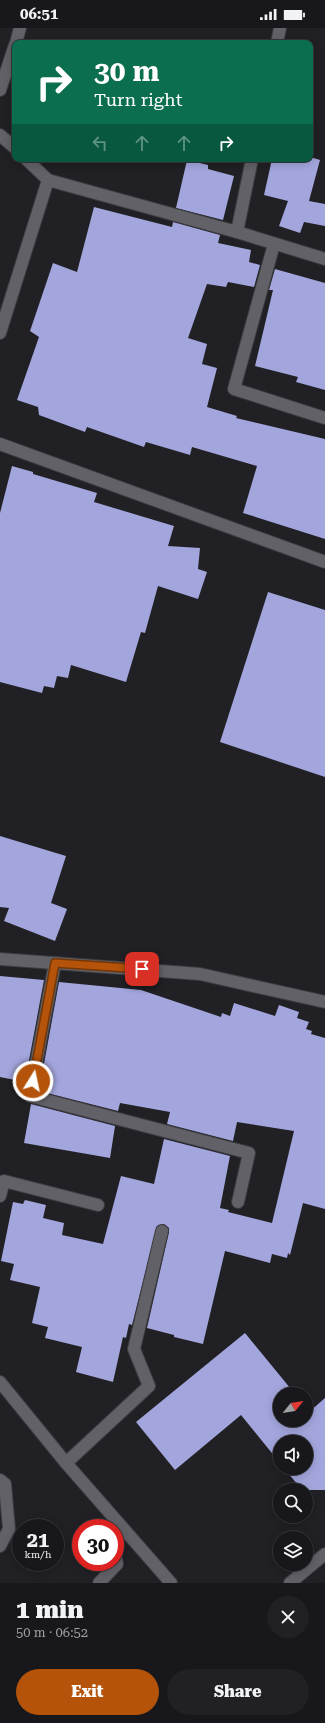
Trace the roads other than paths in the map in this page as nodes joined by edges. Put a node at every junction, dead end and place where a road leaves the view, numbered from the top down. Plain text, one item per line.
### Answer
1 (20, 28) edge
2 (280, 28) edge
3 (16, 40) edge
4 (278, 40) edge
5 (12, 53) edge
6 (0, 90) edge
7 (0, 135) edge
8 (12, 145) edge
9 (29, 162) edge
10 (251, 162) edge
11 (48, 180) junction
12 (237, 232) junction
13 (274, 244) junction
14 (325, 259) edge
15 (0, 333) edge
16 (325, 418) edge
17 (0, 444) edge
18 (325, 562) edge
19 (0, 959) edge
20 (55, 963) junction
21 (325, 1002) edge
22 (0, 1196) edge
23 (238, 1202) dead end
24 (98, 1205) dead end
25 (162, 1231) dead end
26 (0, 1382) edge
27 (66, 1463) junction
28 (0, 1480) edge
29 (106, 1510) junction
30 (108, 1519) edge
31 (0, 1546) edge
32 (325, 1554) edge
33 (110, 1571) edge
34 (99, 1583) edge
35 (170, 1583) edge
36 (290, 1583) edge

1 - 3 street
2 - 4 street
5 - 6 street
7 - 8 street
9 - 11 street
10 - 12 street
11 - 12 street
11 - 15 street
12 - 13 street
13 - 14 street
13 - 16 street
17 - 18 street
19 - 20 street
20 - 21 street
20 - 23 street
22 - 24 street
25 - 27 street
26 - 27 street
27 - 29 street
28 - 31 street
29 - 30 street
29 - 35 street
32 - 36 street
33 - 34 street

